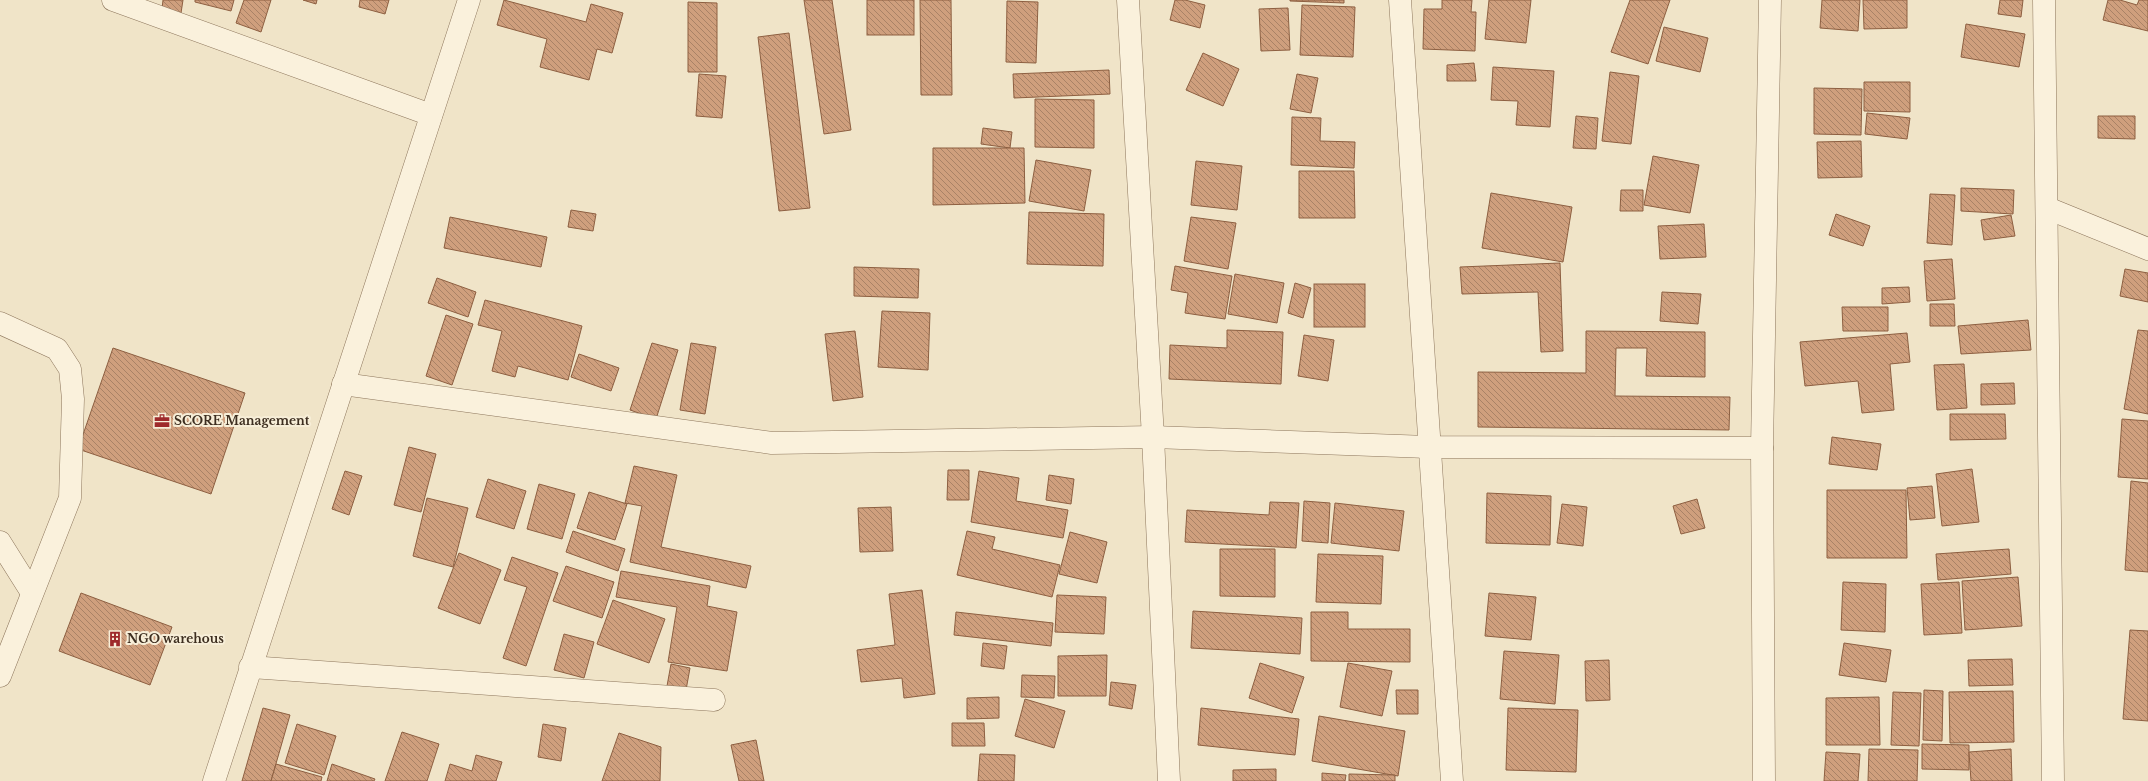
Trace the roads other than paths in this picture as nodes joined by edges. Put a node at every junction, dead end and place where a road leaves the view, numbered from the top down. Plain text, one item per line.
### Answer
1 (113, 0) edge
2 (469, 0) edge
3 (1128, 0) edge
4 (1400, 0) edge
5 (1770, 0) edge
6 (2044, 0) edge
7 (431, 115) junction
8 (2047, 208) junction
9 (2148, 249) edge
10 (0, 323) edge
11 (343, 384) junction
12 (1153, 437) junction
13 (1428, 447) junction
14 (1762, 448) junction
15 (0, 542) edge
16 (32, 593) junction
17 (250, 667) junction
18 (0, 676) edge
19 (714, 700) dead end
20 (214, 781) edge
21 (1168, 781) edge
22 (1452, 781) edge
23 (1764, 781) edge
24 (2053, 781) edge

1 - 7 street
2 - 7 street
3 - 12 street
4 - 13 street
5 - 14 street
6 - 8 street
7 - 11 street
8 - 9 street
8 - 24 street
10 - 16 street
11 - 12 street
11 - 17 street
12 - 13 street
12 - 21 street
13 - 14 street
13 - 22 street
14 - 23 street
15 - 16 street
16 - 18 street
17 - 19 street
17 - 20 street

